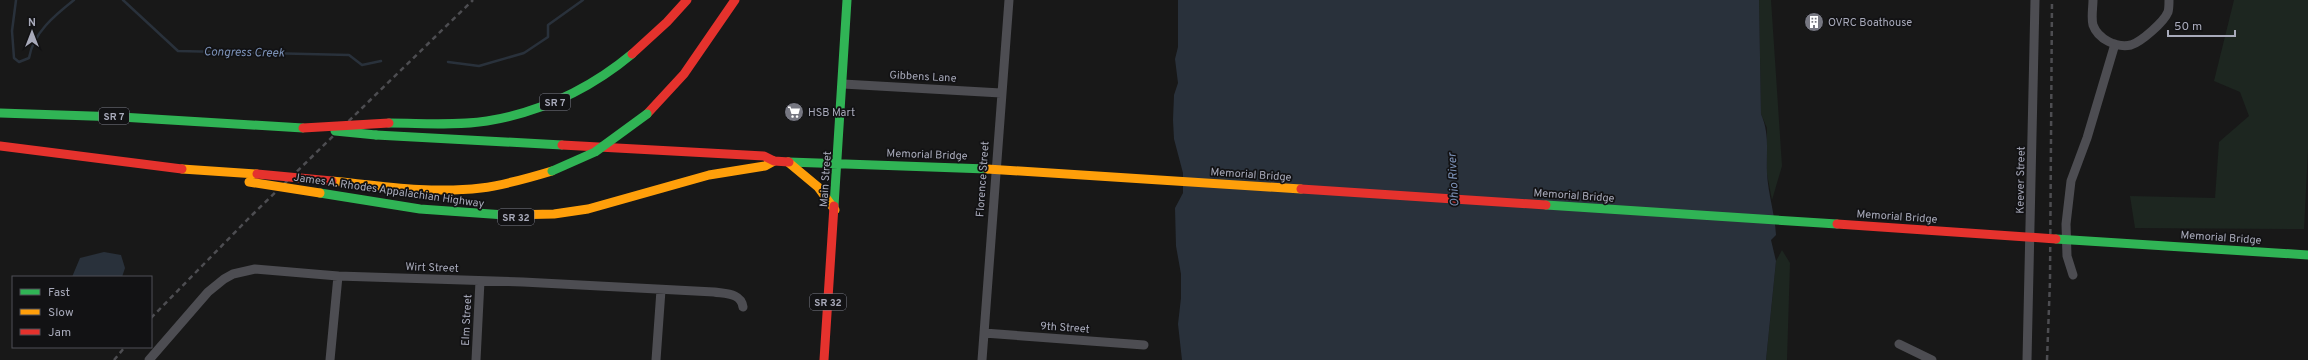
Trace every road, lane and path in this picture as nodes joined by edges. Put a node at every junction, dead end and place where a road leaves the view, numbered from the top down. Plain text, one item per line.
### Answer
1 (687, 0) edge
2 (735, 0) edge
3 (847, 0) edge
4 (1009, 0) edge
5 (2035, 0) edge
6 (2093, 0) edge
7 (2169, 0) edge
8 (2115, 44) junction
9 (843, 84) junction
10 (1001, 93) junction
11 (0, 113) edge
12 (303, 128) junction
13 (0, 146) edge
14 (774, 161) junction
15 (788, 162) junction
16 (838, 163) junction
17 (186, 169) junction
18 (834, 210) junction
19 (2308, 255) edge
20 (2073, 275) dead end
21 (338, 276) junction
22 (480, 281) junction
23 (662, 290) junction
24 (744, 307) dead end
25 (984, 333) junction
26 (1899, 344) dead end
27 (1144, 345) dead end
28 (149, 360) edge
29 (330, 360) edge
30 (476, 360) edge
31 (656, 360) edge
32 (824, 360) edge
33 (982, 360) edge
34 (1932, 360) edge
35 (2027, 360) edge

1 - 12 main road, SR 7, bridge
2 - 17 main road, bridge
3 - 9 main road, Main Street / SR 32
4 - 10 street, Florence Street
5 - 35 street, Keever Street
6 - 8 street
7 - 8 street
8 - 20 street
9 - 10 street, Gibbens Lane
9 - 16 main road, Main Street / SR 32
10 - 25 street, Florence Street
11 - 12 main road, SR 7 / SR 7
12 - 14 main road, James A. Rhodes Appalachian Highway / SR 32, bridge
13 - 17 main road
14 - 15 main road, James A. Rhodes Appalachian Highway / SR 32
14 - 17 main road, James A. Rhodes Appalachian Highway / SR 32, bridge
15 - 16 main road, James A. Rhodes Appalachian Highway / SR 32
15 - 18 main road
16 - 18 main road, Main Street / SR 32
16 - 19 main road, Memorial Bridge, bridge
18 - 32 main road, Main Street / SR 32
21 - 22 street, Wirt Street
21 - 28 street, Wirt Street
21 - 29 street
22 - 23 street, Wirt Street
22 - 30 street, Elm Street
23 - 24 street, Wirt Street
23 - 31 street
25 - 27 street, 9th Street
25 - 33 street, Florence Street
26 - 34 street

